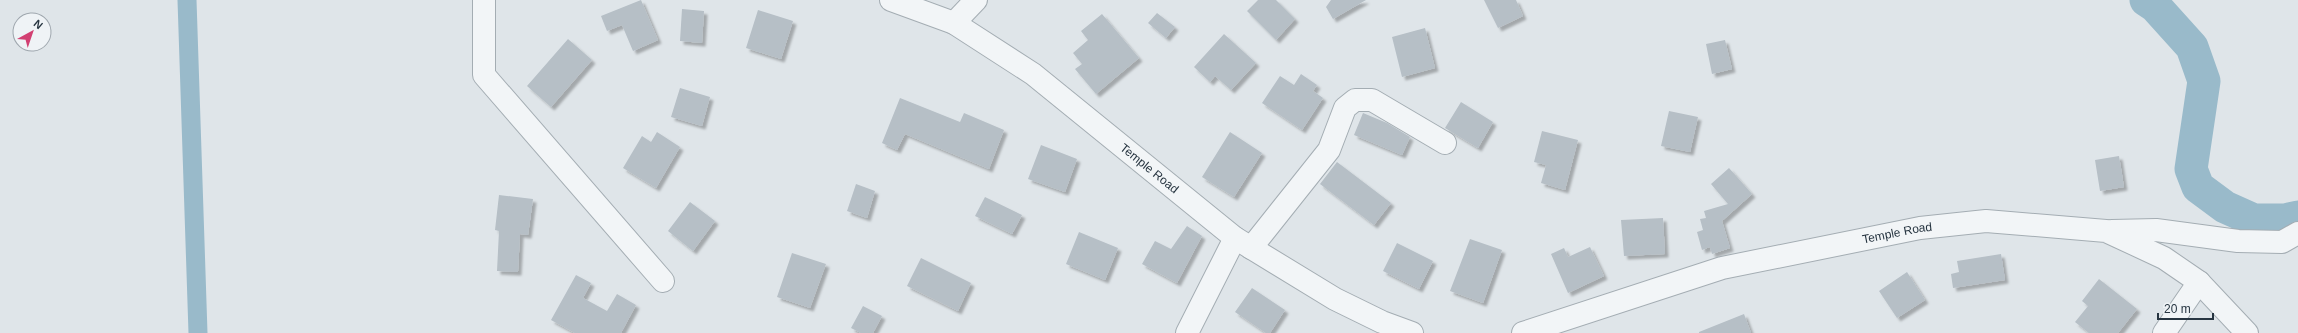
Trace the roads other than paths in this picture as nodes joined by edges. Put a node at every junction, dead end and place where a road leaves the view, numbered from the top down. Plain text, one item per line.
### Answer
1 (484, 0) edge
2 (891, 0) edge
3 (976, 0) edge
4 (954, 23) junction
5 (1445, 144) dead end
6 (2106, 231) junction
7 (2298, 234) edge
8 (1243, 243) junction
9 (663, 281) dead end
10 (2199, 282) junction
11 (1186, 333) edge
12 (1412, 333) edge
13 (1523, 333) edge
14 (2164, 333) edge
15 (2247, 333) edge

1 - 9 street
2 - 4 street, Temple Road
3 - 4 street
4 - 8 street, Temple Road
5 - 8 street
6 - 7 street
6 - 10 street, Temple Road
6 - 13 street, Temple Road
8 - 11 street
8 - 12 street, Temple Road
10 - 14 street
10 - 15 street, Temple Road

